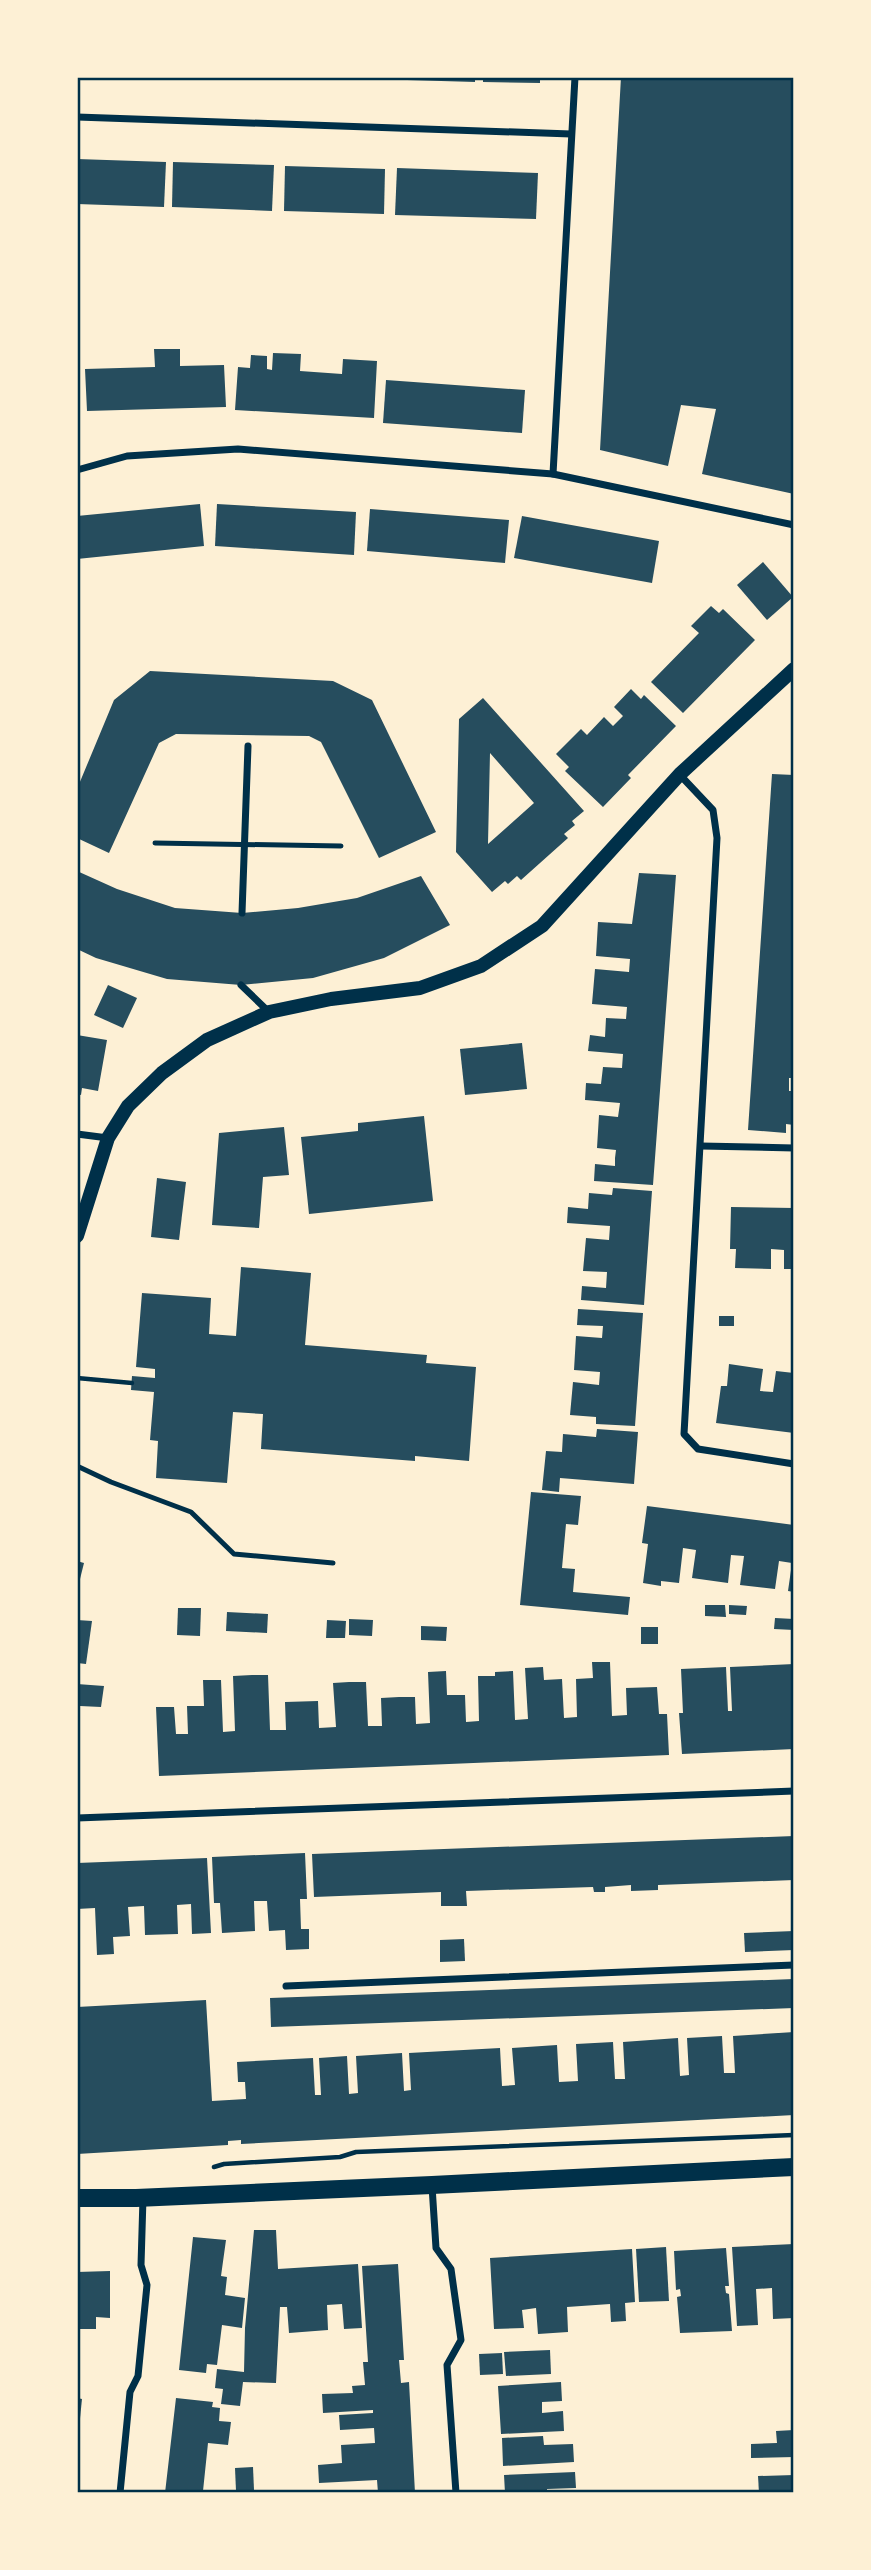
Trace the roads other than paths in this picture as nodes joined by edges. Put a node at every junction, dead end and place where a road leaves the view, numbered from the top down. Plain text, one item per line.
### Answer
1 (575, 77) edge
2 (77, 117) edge
3 (571, 134) junction
4 (77, 470) edge
5 (553, 474) junction
6 (794, 525) edge
7 (794, 669) edge
8 (248, 746) dead end
9 (680, 774) junction
10 (155, 843) dead end
11 (246, 845) junction
12 (341, 846) dead end
13 (242, 913) dead end
14 (241, 985) dead end
15 (269, 1012) junction
16 (77, 1134) edge
17 (108, 1138) junction
18 (701, 1146) junction
19 (794, 1148) edge
20 (77, 1236) edge
21 (794, 1464) edge
22 (77, 1466) edge
23 (332, 1563) dead end
24 (794, 1791) edge
25 (77, 1818) edge
26 (794, 1965) edge
27 (286, 1986) dead end
28 (794, 2167) edge
29 (432, 2185) junction
30 (143, 2197) junction
31 (77, 2198) edge
32 (120, 2493) edge
33 (456, 2493) edge

1 - 3 street
2 - 3 street
3 - 5 street
4 - 5 street
5 - 6 street
7 - 9 main road
8 - 11 street
9 - 15 main road
9 - 18 street
10 - 11 lane
11 - 12 lane
11 - 13 street
14 - 15 street
15 - 17 main road
16 - 17 street
17 - 20 main road
18 - 19 street
18 - 21 street
22 - 23 lane
24 - 25 street
26 - 27 street
28 - 29 main road
29 - 30 main road
29 - 33 street
30 - 31 main road
30 - 32 street

